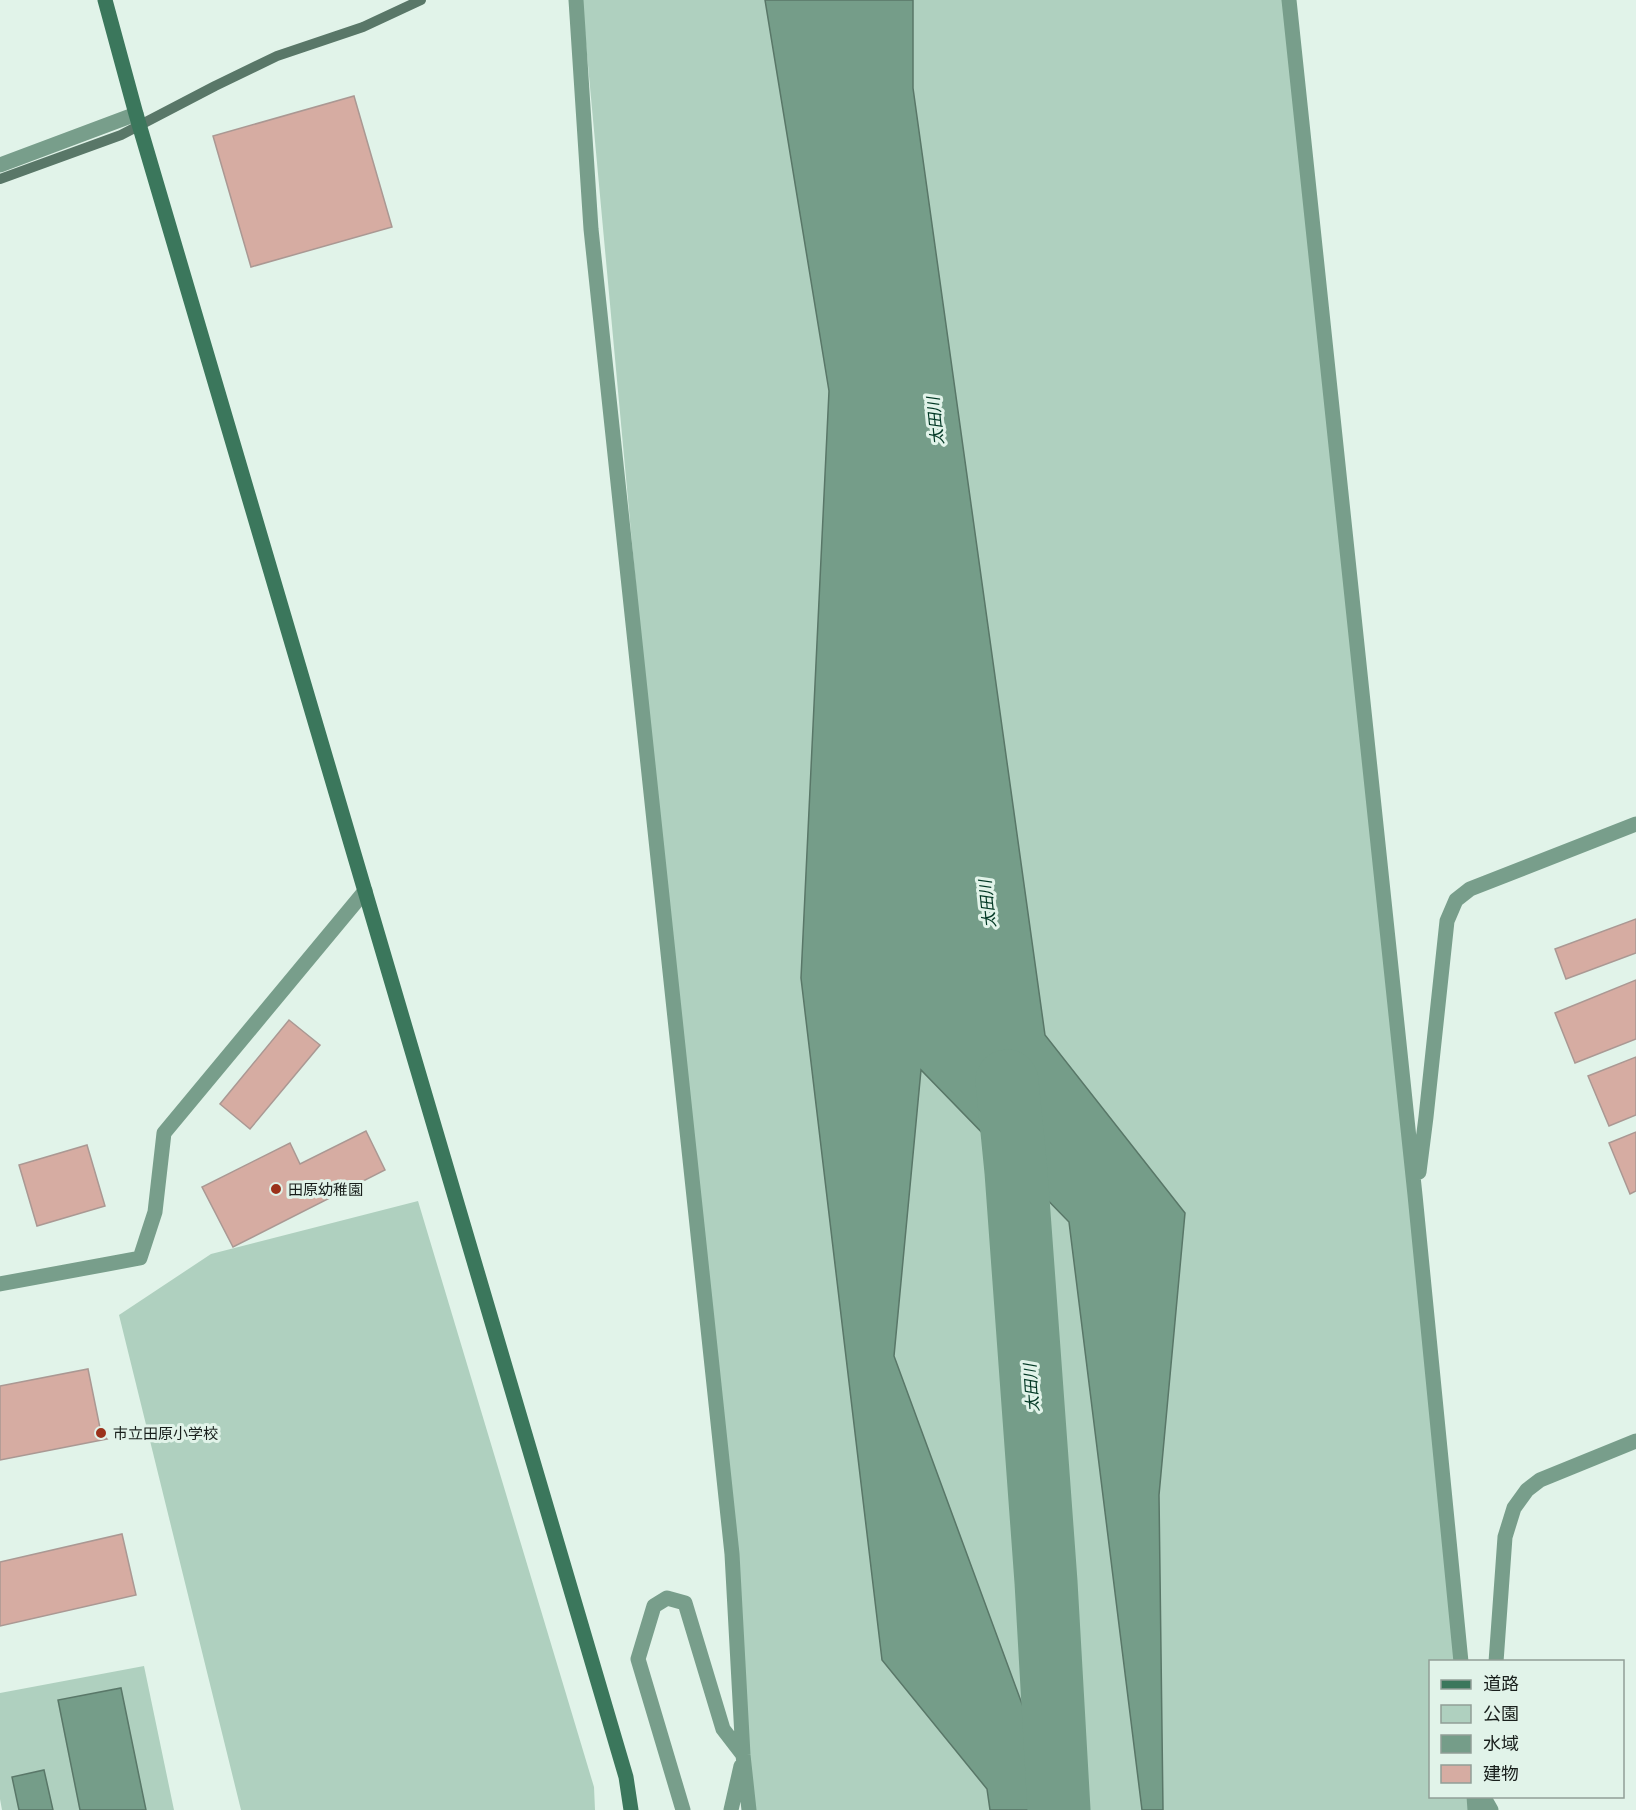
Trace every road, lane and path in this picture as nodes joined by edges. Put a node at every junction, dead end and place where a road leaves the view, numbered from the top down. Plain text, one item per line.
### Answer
1 (105, 0) edge
2 (576, 0) edge
3 (1289, 0) edge
4 (136, 114) junction
5 (0, 165) edge
6 (1636, 824) edge
7 (365, 891) junction
8 (1415, 1195) junction
9 (0, 1284) edge
10 (1636, 1441) edge
11 (1461, 1660) edge
12 (1496, 1660) edge
13 (743, 1755) junction
14 (631, 1810) edge
15 (683, 1810) edge
16 (731, 1810) edge
17 (749, 1810) edge

1 - 4 street
2 - 13 street
3 - 8 street
4 - 5 street
4 - 7 street
6 - 8 street
7 - 9 street
7 - 14 street
8 - 11 street
10 - 12 street
13 - 15 street
13 - 16 street
13 - 17 street

